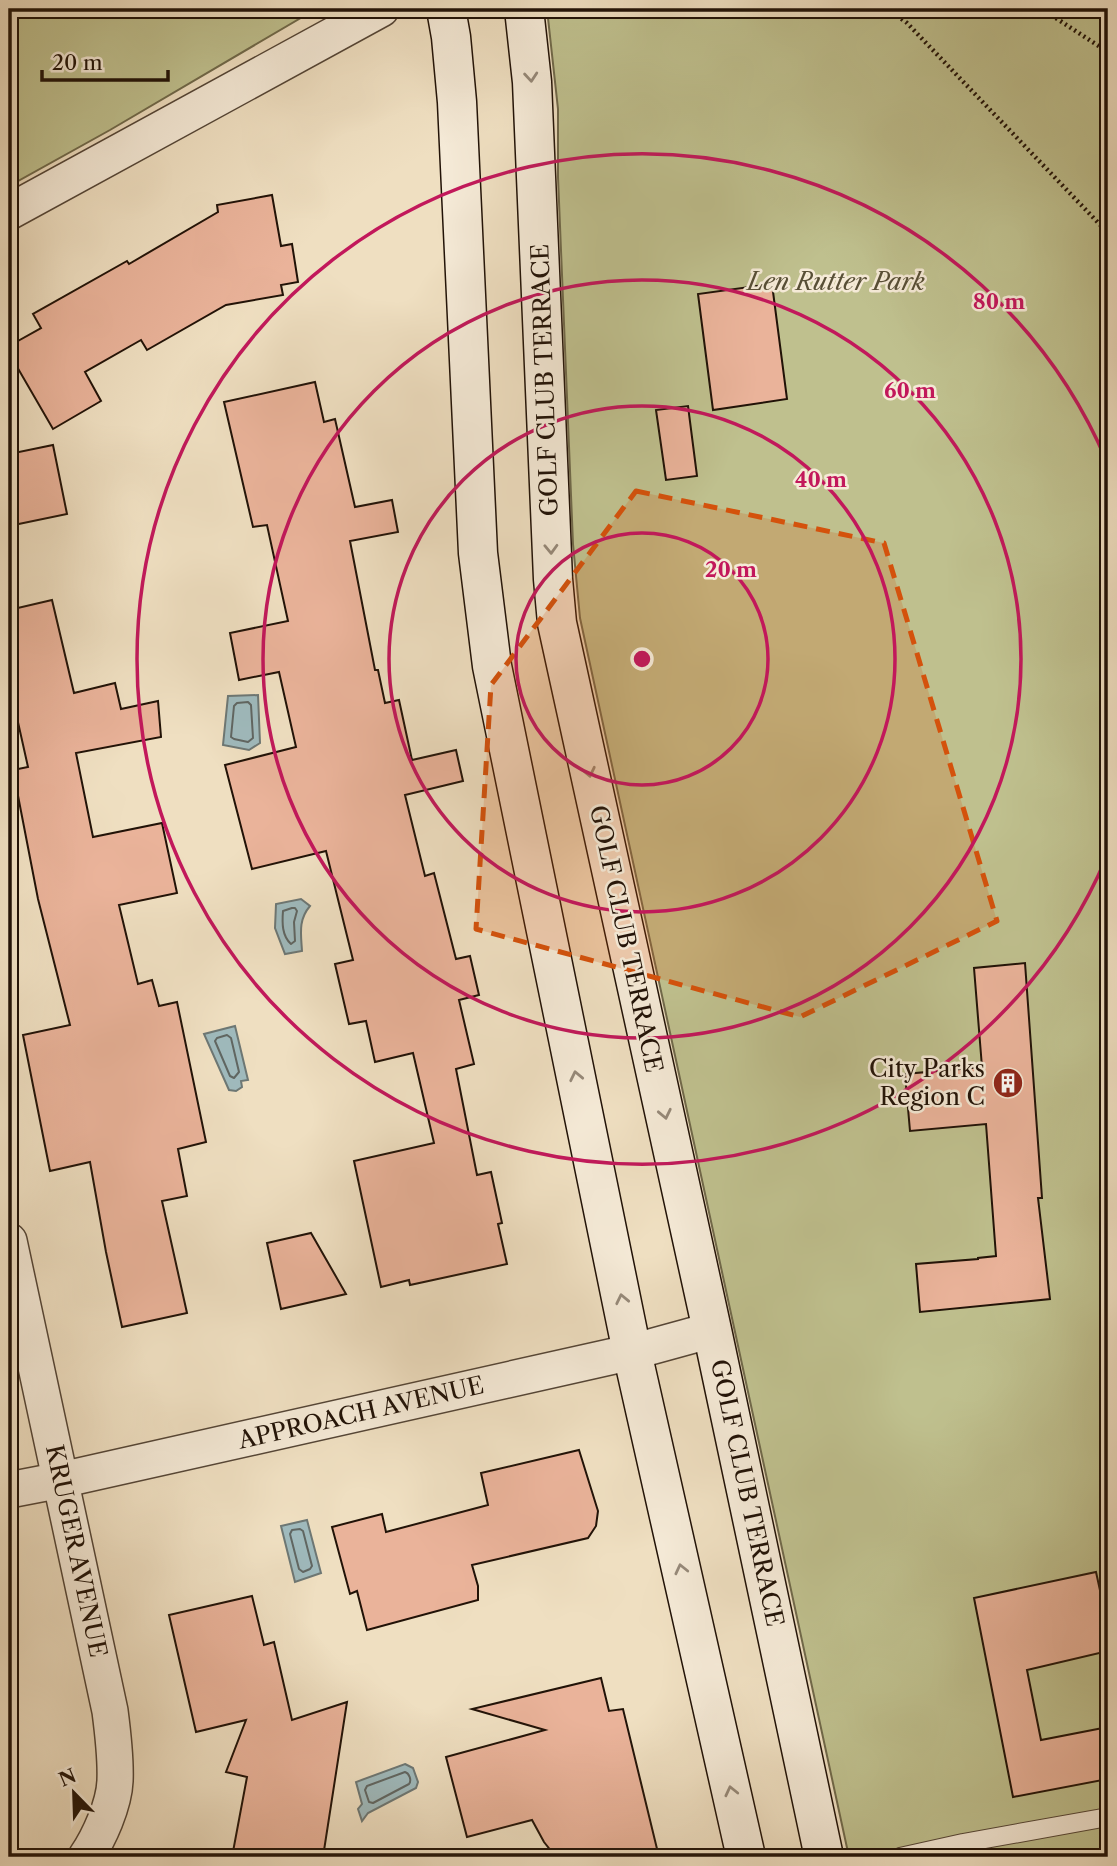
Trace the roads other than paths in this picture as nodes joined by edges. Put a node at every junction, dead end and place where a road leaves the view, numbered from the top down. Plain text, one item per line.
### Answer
1 (381, 9) edge
2 (446, 9) edge
3 (524, 9) edge
4 (9, 212) edge
5 (9, 1241) edge
6 (712, 1330) junction
7 (632, 1352) junction
8 (61, 1480) junction
9 (9, 1490) edge
10 (1108, 1817) edge
11 (86, 1857) edge
12 (746, 1857) edge
13 (824, 1857) edge
14 (900, 1857) edge

1 - 4 street
7 -> 2 street
3 -> 6 street, GOLF CLUB TERRACE
5 - 8 street, KRUGER AVENUE
6 - 7 street, APPROACH AVENUE
6 - 13 street, GOLF CLUB TERRACE
7 - 8 street, APPROACH AVENUE
12 -> 7 street
8 - 9 street, APPROACH AVENUE
8 - 11 street, KRUGER AVENUE
10 - 14 lane

